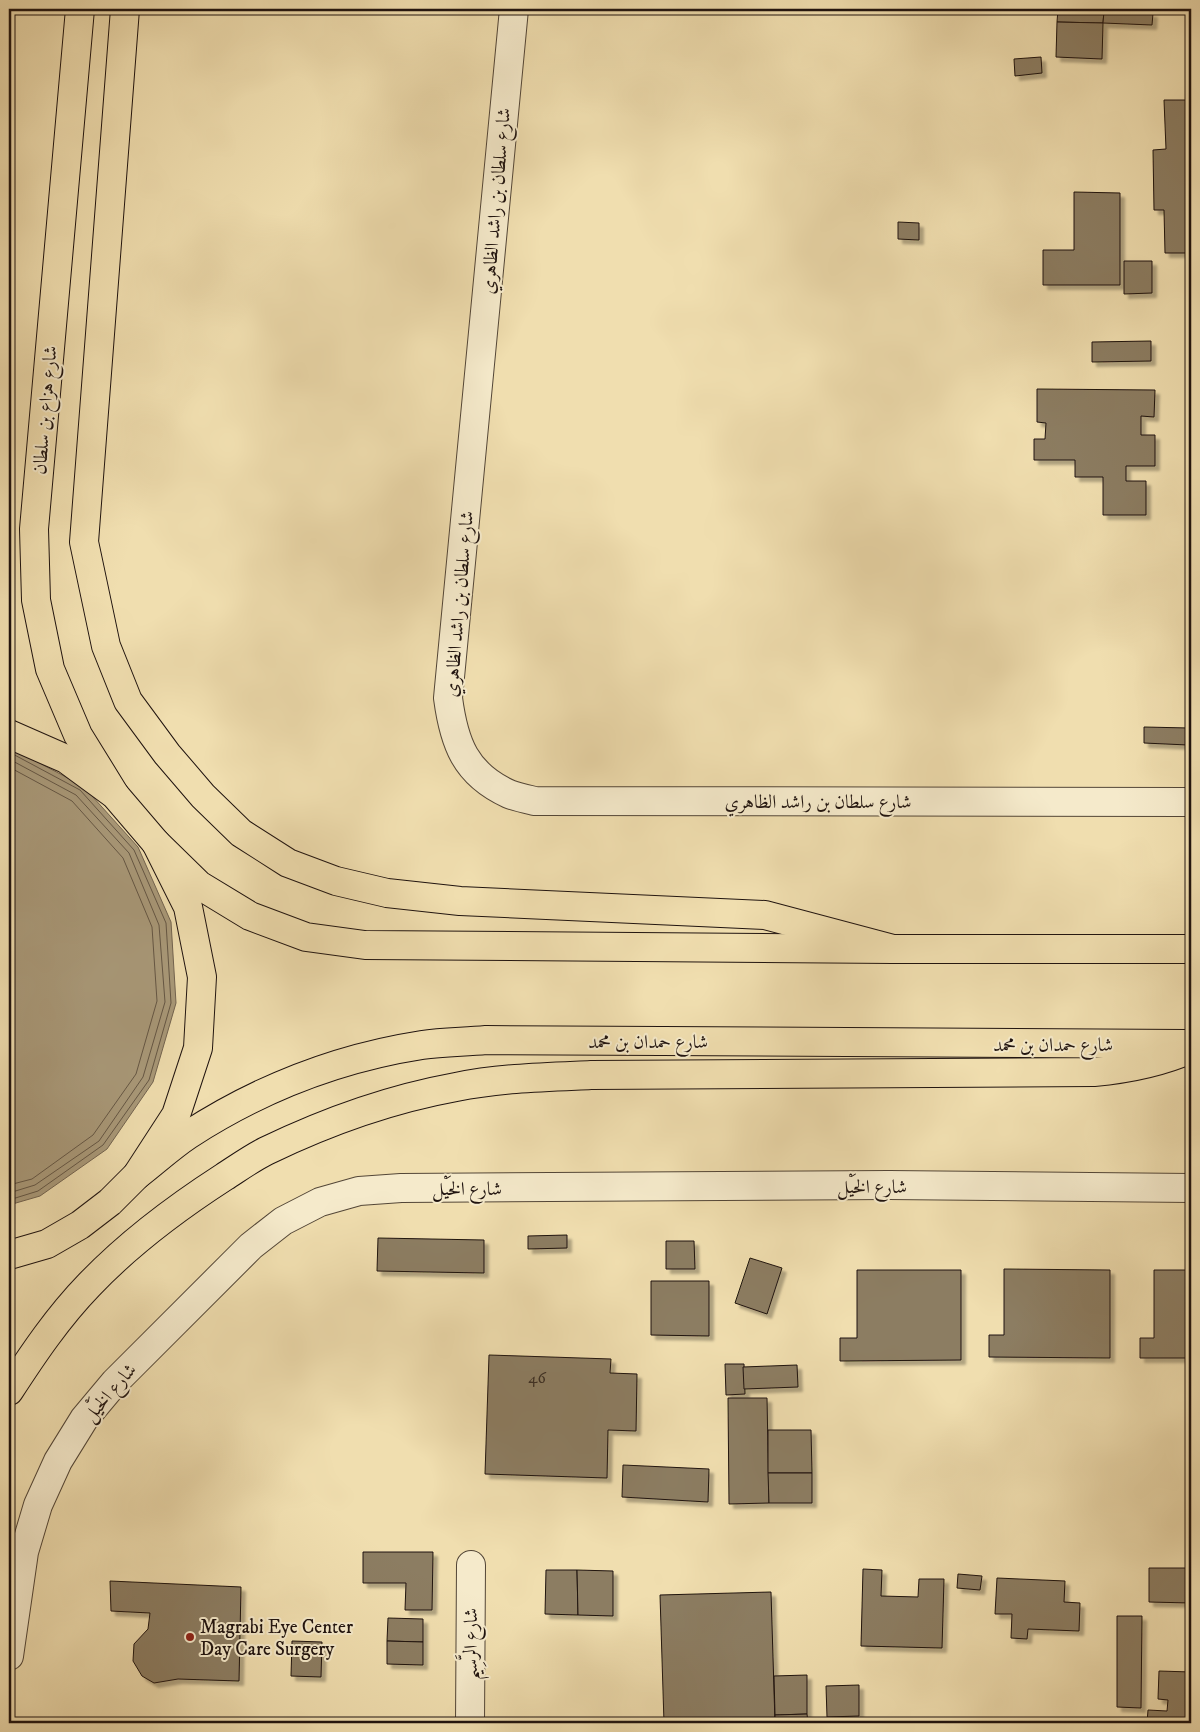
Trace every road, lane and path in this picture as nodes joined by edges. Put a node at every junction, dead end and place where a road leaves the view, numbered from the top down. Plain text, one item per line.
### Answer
1 (80, 9) edge
2 (125, 9) edge
3 (514, 9) edge
4 (9, 734) edge
5 (115, 795) junction
6 (1191, 802) edge
7 (156, 843) junction
8 (893, 949) junction
9 (1191, 949) edge
10 (1191, 1044) edge
11 (1191, 1049) edge
12 (137, 1175) junction
13 (1191, 1188) edge
14 (47, 1244) junction
15 (9, 1255) edge
16 (9, 1276) edge
17 (9, 1391) edge
18 (471, 1565) dead end
19 (9, 1656) edge
20 (470, 1723) edge

1 - 5 main road, شارع هزاع بن سلطان
2 - 8 main road
3 - 6 street, شارع سلطان بن راشد الظاهري
4 - 5 main road
5 - 7 main road
7 - 8 main road
7 - 12 main road
8 - 9 main road
10 - 12 main road, شارع حمدان بن محمد
11 - 17 main road
12 - 14 main road
13 - 19 street, شارع الخَيْل
14 - 15 main road
14 - 16 main road
18 - 20 street, شارع الرَّسِيم

